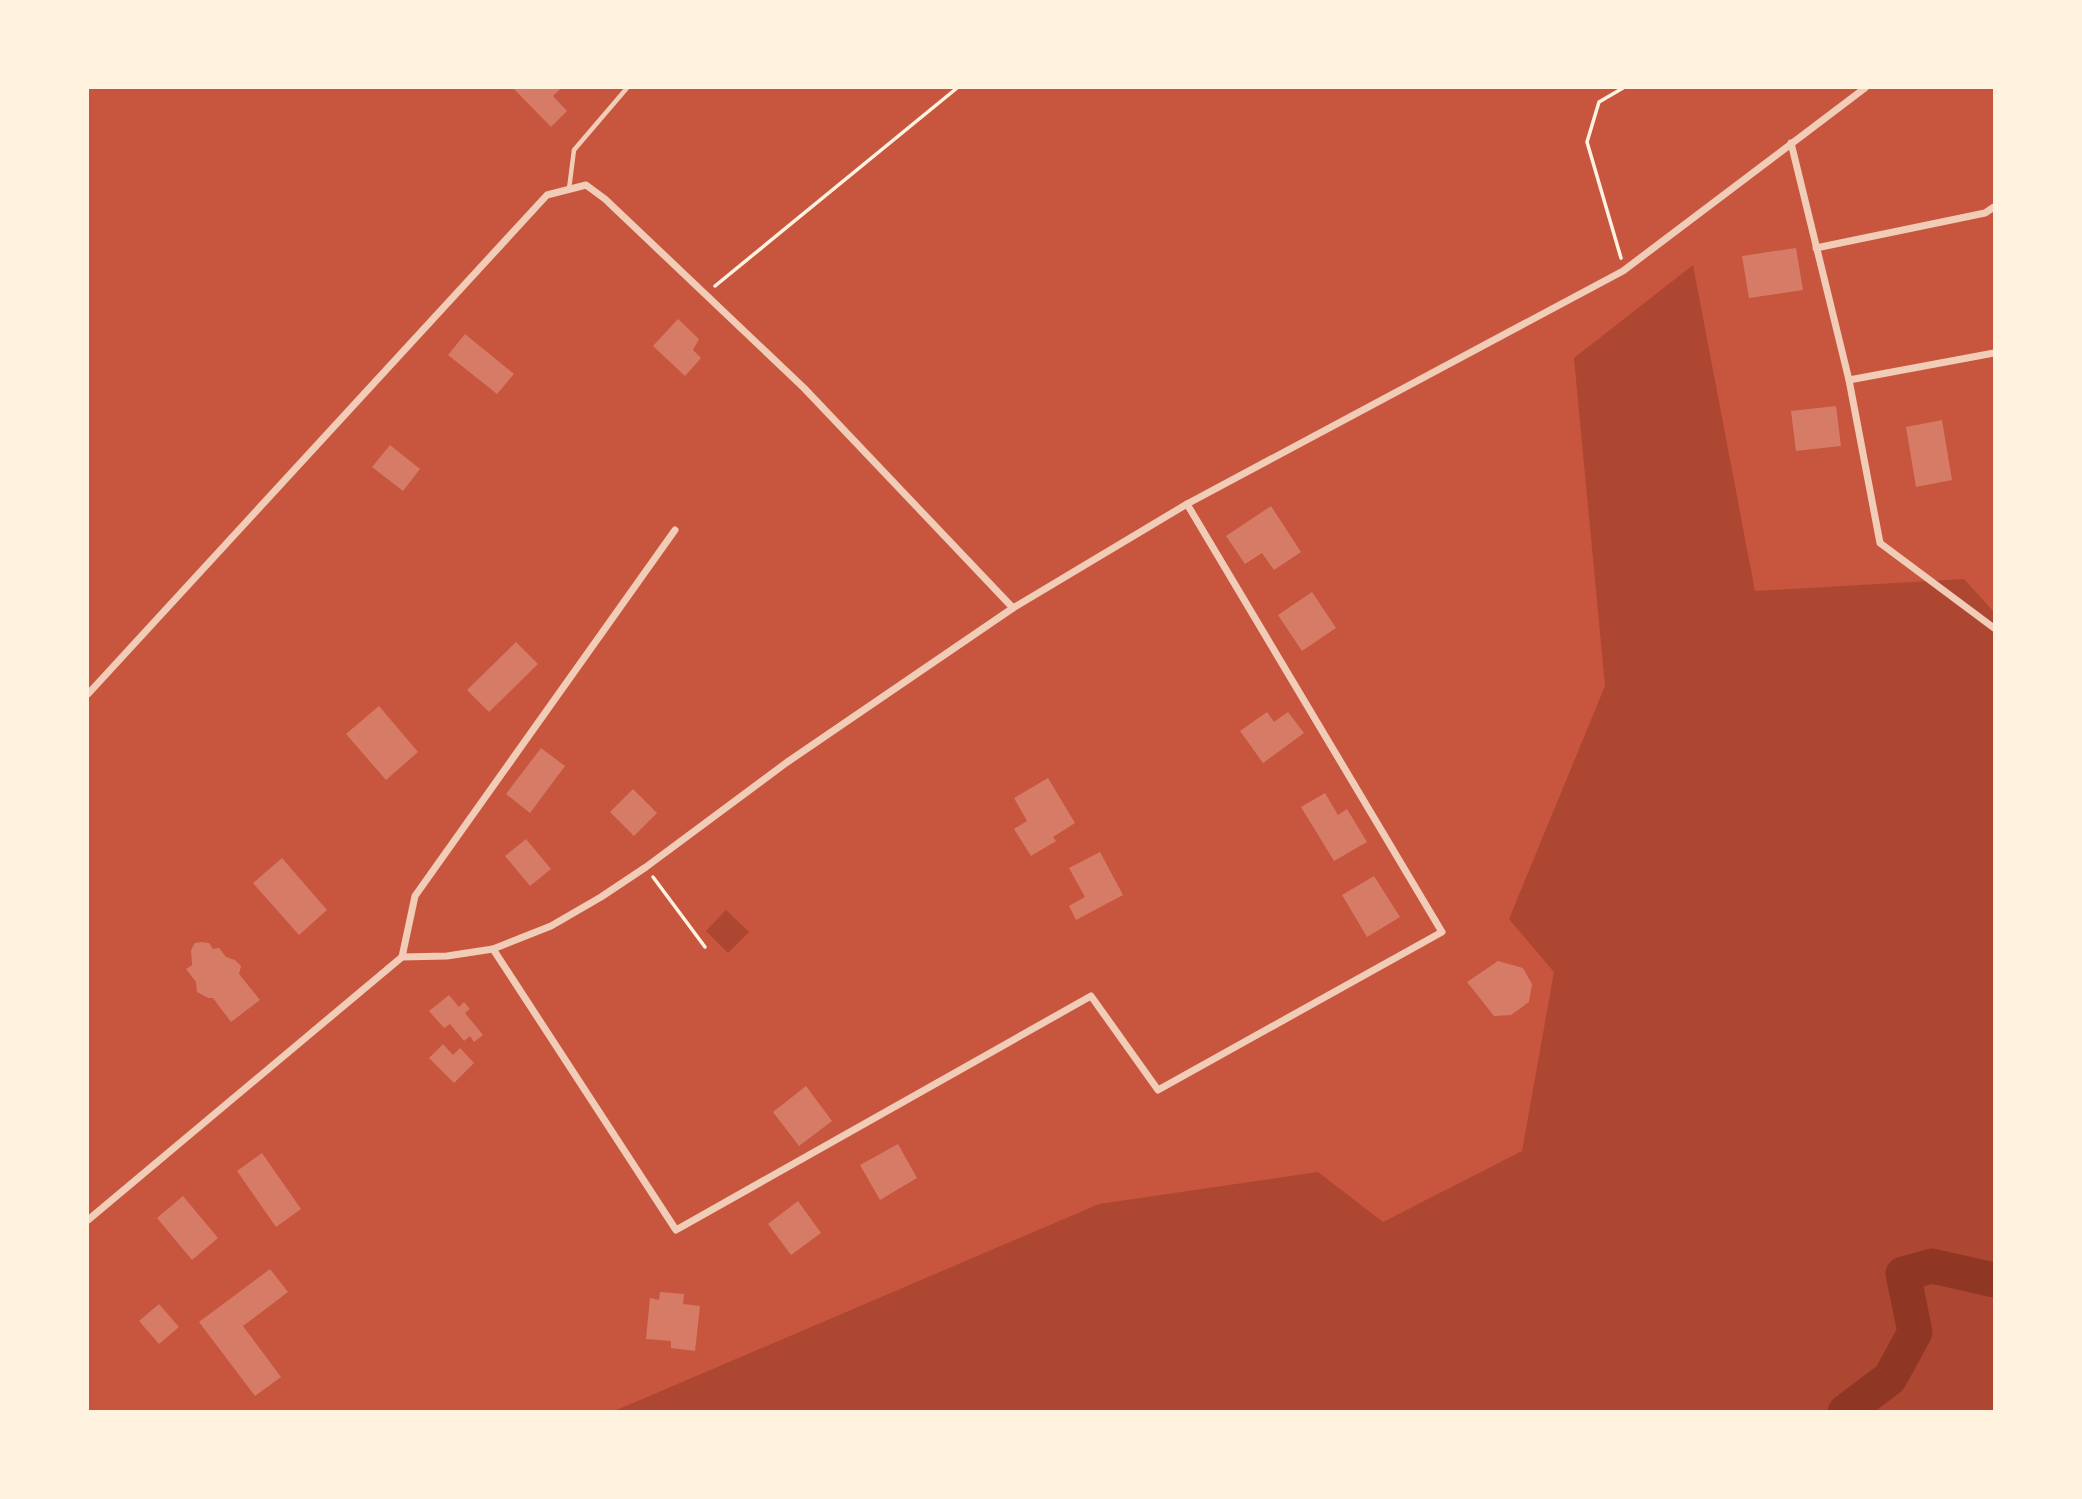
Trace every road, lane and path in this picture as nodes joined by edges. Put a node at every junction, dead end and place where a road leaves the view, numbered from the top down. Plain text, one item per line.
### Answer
1 (627, 88) edge
2 (957, 88) edge
3 (1623, 88) edge
4 (1865, 88) edge
5 (1791, 143) junction
6 (569, 189) junction
7 (1994, 207) edge
8 (1816, 248) junction
9 (1623, 271) junction
10 (705, 294) junction
11 (1994, 353) edge
12 (1849, 380) junction
13 (1186, 504) junction
14 (675, 530) dead end
15 (1013, 608) junction
16 (1994, 628) edge
17 (88, 694) edge
18 (646, 867) junction
19 (705, 947) dead end
20 (493, 949) junction
21 (402, 957) junction
22 (88, 1220) edge

1 - 6 lane
2 - 10 path
3 - 9 path
4 - 5 street
5 - 8 street
5 - 9 street
6 - 10 street
6 - 17 street
7 - 8 street
8 - 12 street
9 - 13 street
10 - 15 street
11 - 12 street
12 - 16 street
13 - 15 street
13 - 20 street
14 - 21 street
15 - 18 street
18 - 19 path
18 - 20 street
20 - 21 street
21 - 22 street

